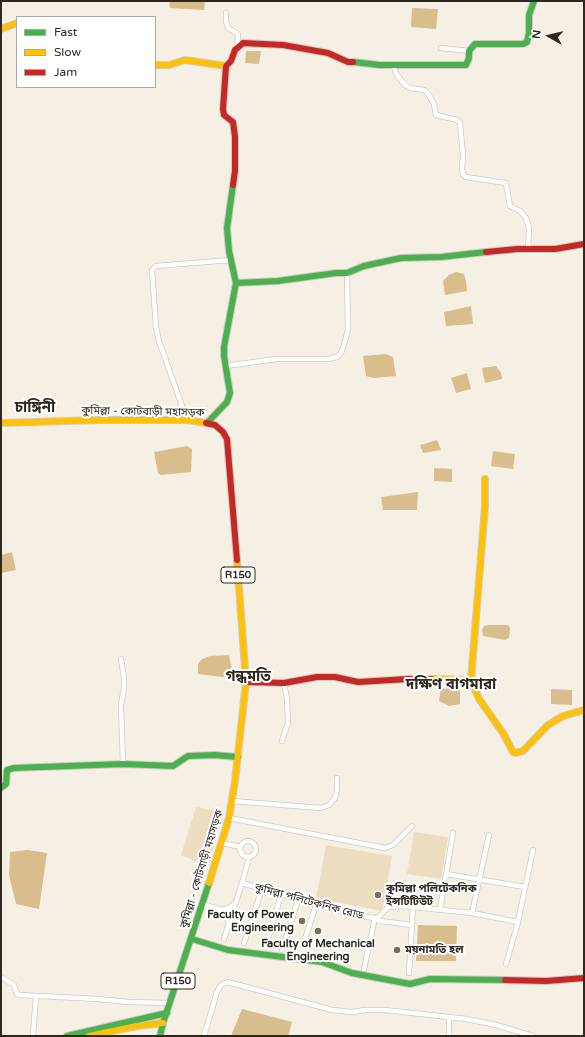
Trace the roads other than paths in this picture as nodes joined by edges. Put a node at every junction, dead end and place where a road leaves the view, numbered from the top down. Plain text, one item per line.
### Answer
1 (534, 1) edge
2 (226, 12) dead end
3 (16, 23) edge
4 (1, 29) edge
5 (237, 48) junction
6 (441, 48) dead end
7 (469, 51) junction
8 (156, 65) edge
9 (393, 65) junction
10 (226, 66) junction
11 (584, 244) edge
12 (528, 249) junction
13 (231, 260) junction
14 (347, 273) junction
15 (236, 283) junction
16 (226, 366) junction
17 (187, 420) junction
18 (208, 422) junction
19 (1, 423) edge
20 (485, 479) dead end
21 (121, 659) dead end
22 (472, 680) junction
23 (246, 682) junction
24 (284, 683) junction
25 (584, 710) edge
26 (282, 741) dead end
27 (238, 757) junction
28 (122, 764) junction
29 (338, 778) dead end
30 (1, 788) edge
31 (232, 801) junction
32 (229, 818) junction
33 (412, 826) dead end
34 (453, 834) dead end
35 (489, 835) dead end
36 (222, 843) junction
37 (240, 847) junction
38 (533, 850) dead end
39 (249, 858) junction
40 (446, 874) junction
41 (242, 883) junction
42 (525, 887) junction
43 (262, 889) junction
44 (281, 895) junction
45 (298, 900) junction
46 (236, 902) junction
47 (203, 904) junction
48 (316, 905) junction
49 (413, 907) junction
50 (220, 910) junction
51 (440, 910) junction
52 (472, 913) junction
53 (375, 918) junction
54 (229, 922) junction
55 (518, 922) junction
56 (412, 925) junction
57 (192, 939) junction
58 (224, 939) dead end
59 (304, 942) dead end
60 (244, 943) dead end
61 (265, 948) dead end
62 (282, 950) dead end
63 (506, 964) dead end
64 (364, 969) dead end
65 (409, 973) dead end
66 (1, 977) edge
67 (584, 978) edge
68 (36, 996) junction
69 (170, 1003) junction
70 (167, 1013) junction
71 (449, 1018) junction
72 (163, 1023) junction
73 (33, 1036) edge
74 (67, 1036) edge
75 (89, 1036) edge
76 (160, 1036) edge
77 (204, 1036) edge
78 (449, 1036) edge
79 (534, 1036) edge

1 - 7 main road
2 - 5 street
3 - 4 main road
5 - 9 main road
5 - 10 main road
6 - 7 street
7 - 9 main road
8 - 10 main road
9 - 12 street
10 - 13 main road
11 - 12 main road
12 - 14 main road
13 - 15 main road
13 - 17 street
14 - 15 main road
14 - 16 street
15 - 16 main road
16 - 18 main road
17 - 18 main road, কুমিল্লা - কোটবাড়ী মহাসড়ক / R150
17 - 19 main road, কুমিল্লা - কোটবাড়ী মহাসড়ক / R150
18 - 23 main road, কুমিল্লা - কোটবাড়ী মহাসড়ক / R150
20 - 22 main road
21 - 28 street
22 - 24 main road
22 - 25 main road
23 - 24 main road
23 - 27 main road, কুমিল্লা - কোটবাড়ী মহাসড়ক / R150
24 - 26 street
27 - 28 main road
27 - 31 main road, কুমিল্লা - কোটবাড়ী মহাসড়ক / R150
28 - 30 main road
29 - 31 street
31 - 32 main road, কুমিল্লা - কোটবাড়ী মহাসড়ক / R150
32 - 33 street
32 - 36 main road, কুমিল্লা - কোটবাড়ী মহাসড়ক / R150
34 - 40 street
35 - 52 street
36 - 37 street
36 - 47 main road, কুমিল্লা - কোটবাড়ী মহাসড়ক / R150
37 - 39 street
37 - 39 street
38 - 42 street
39 - 41 street, কুমিল্লা পলিটেকনিক রোড
40 - 42 street
40 - 51 street
41 - 43 street, কুমিল্লা পলিটেকনিক রোড
41 - 46 street
42 - 55 street
43 - 44 street, কুমিল্লা পলিটেকনিক রোড
43 - 60 street
44 - 45 street, কুমিল্লা পলিটেকনিক রোড
44 - 61 street
45 - 48 street, কুমিল্লা পলিটেকনিক রোড
45 - 62 street
46 - 50 street
46 - 54 street
47 - 50 street
47 - 57 main road, কুমিল্লা - কোটবাড়ী মহাসড়ক / R150
48 - 53 street, কুমিল্লা পলিটেকনিক রোড
48 - 59 street
49 - 51 street, কুমিল্লা পলিটেকনিক রোড
49 - 53 street, কুমিল্লা পলিটেকনিক রোড
49 - 56 street
50 - 54 street
51 - 52 street, কুমিল্লা পলিটেকনিক রোড
52 - 55 street, কুমিল্লা পলিটেকনিক রোড
53 - 56 street
53 - 64 street
54 - 58 street
55 - 63 street
56 - 65 street
57 - 67 main road
57 - 69 main road, R150
66 - 68 street
68 - 69 street
68 - 73 street
69 - 70 main road, R150
70 - 72 main road, R150
70 - 74 main road
71 - 77 street
71 - 78 street
71 - 79 street
72 - 75 main road
72 - 76 main road, R150

